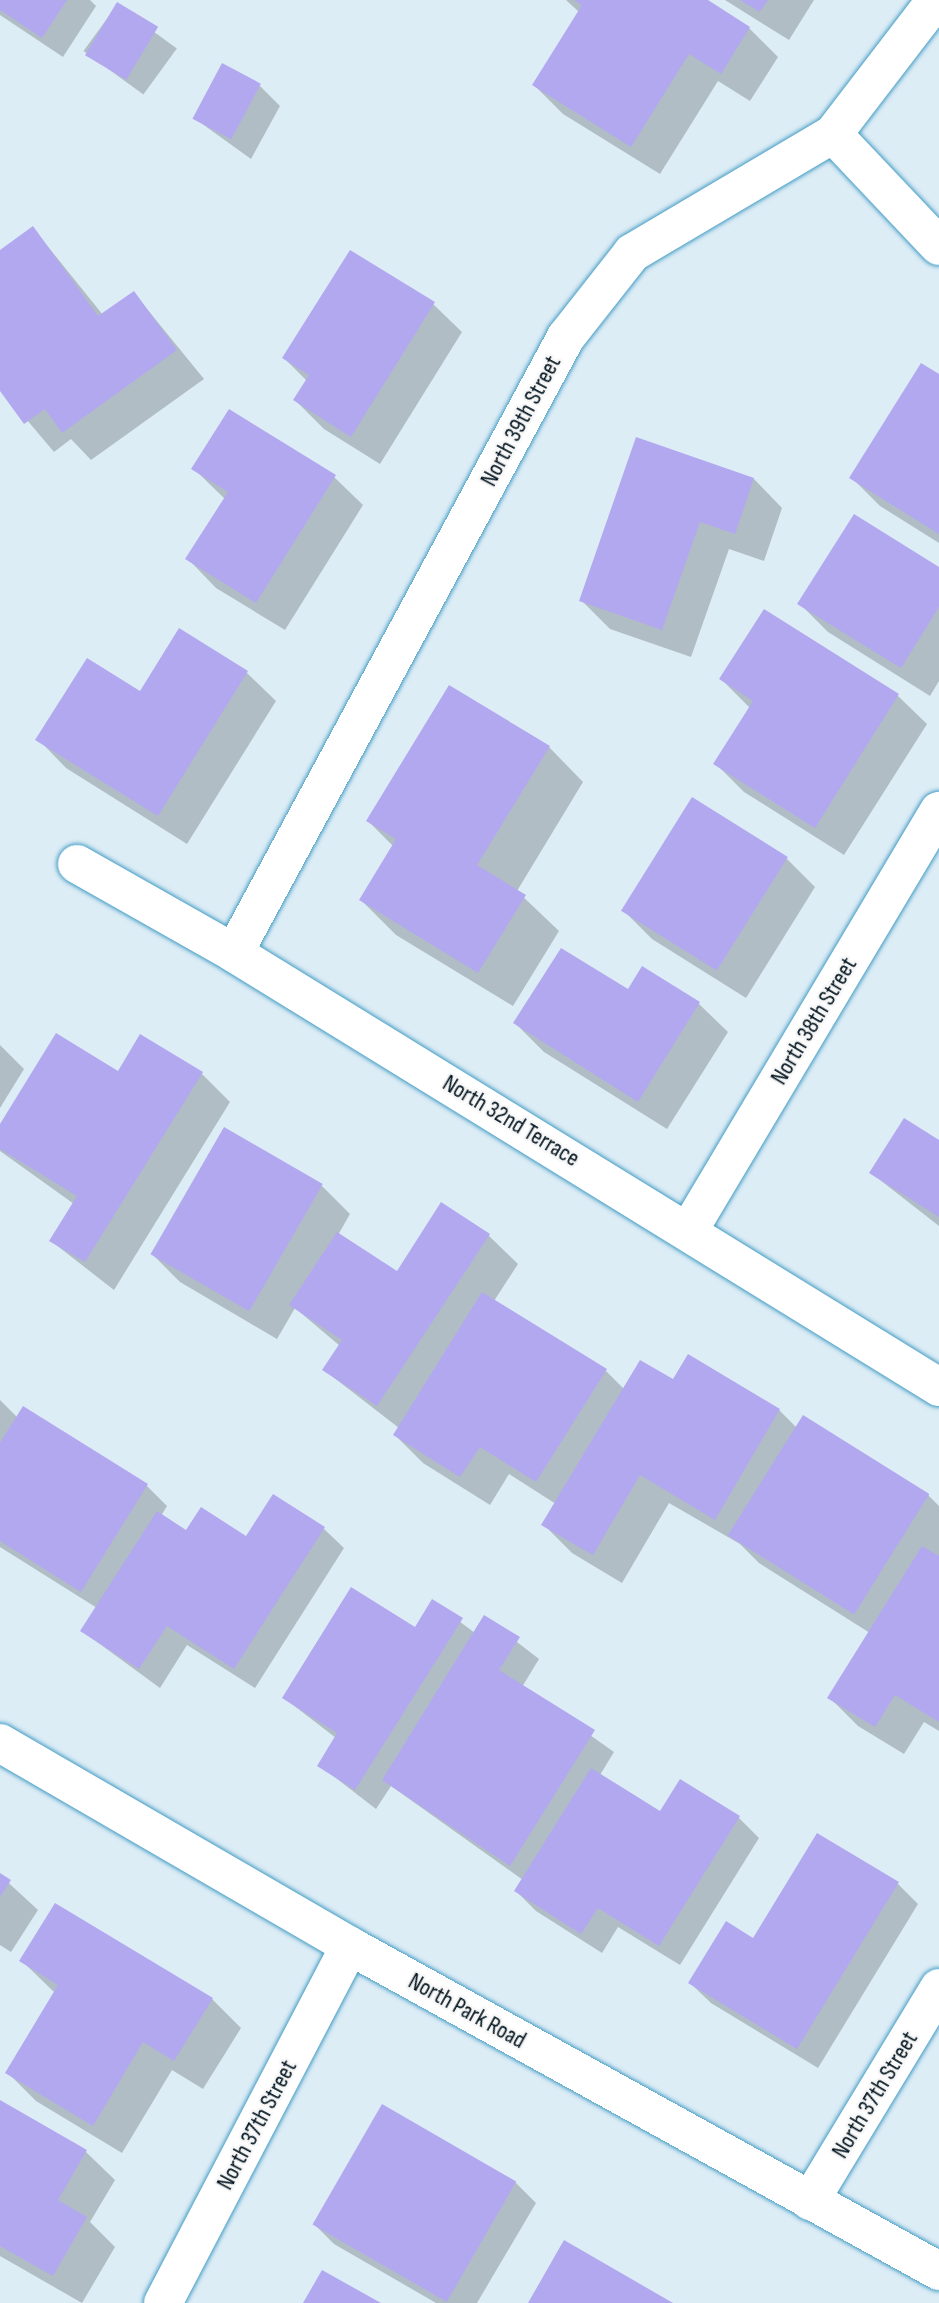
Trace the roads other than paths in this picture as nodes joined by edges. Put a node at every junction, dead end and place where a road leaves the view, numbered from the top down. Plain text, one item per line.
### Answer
1 (936, 0) edge
2 (833, 134) junction
3 (939, 246) edge
4 (939, 811) edge
5 (77, 864) dead end
6 (234, 953) junction
7 (689, 1230) junction
8 (939, 1387) edge
9 (0, 1743) edge
10 (350, 1946) junction
11 (939, 1988) edge
12 (810, 2201) junction
13 (939, 2271) edge
14 (163, 2303) edge

1 - 2 street, North 39th Street
2 - 3 street
2 - 6 street, North 39th Street
4 - 7 street, North 38th Street
5 - 6 street, North 32nd Terrace
6 - 7 street, North 32nd Terrace
7 - 8 street, North 32nd Terrace
9 - 10 street, North Park Road
10 - 12 street, North Park Road
10 - 14 street, North 37th Street
11 - 12 street, North 37th Street
12 - 13 street, North Park Road

